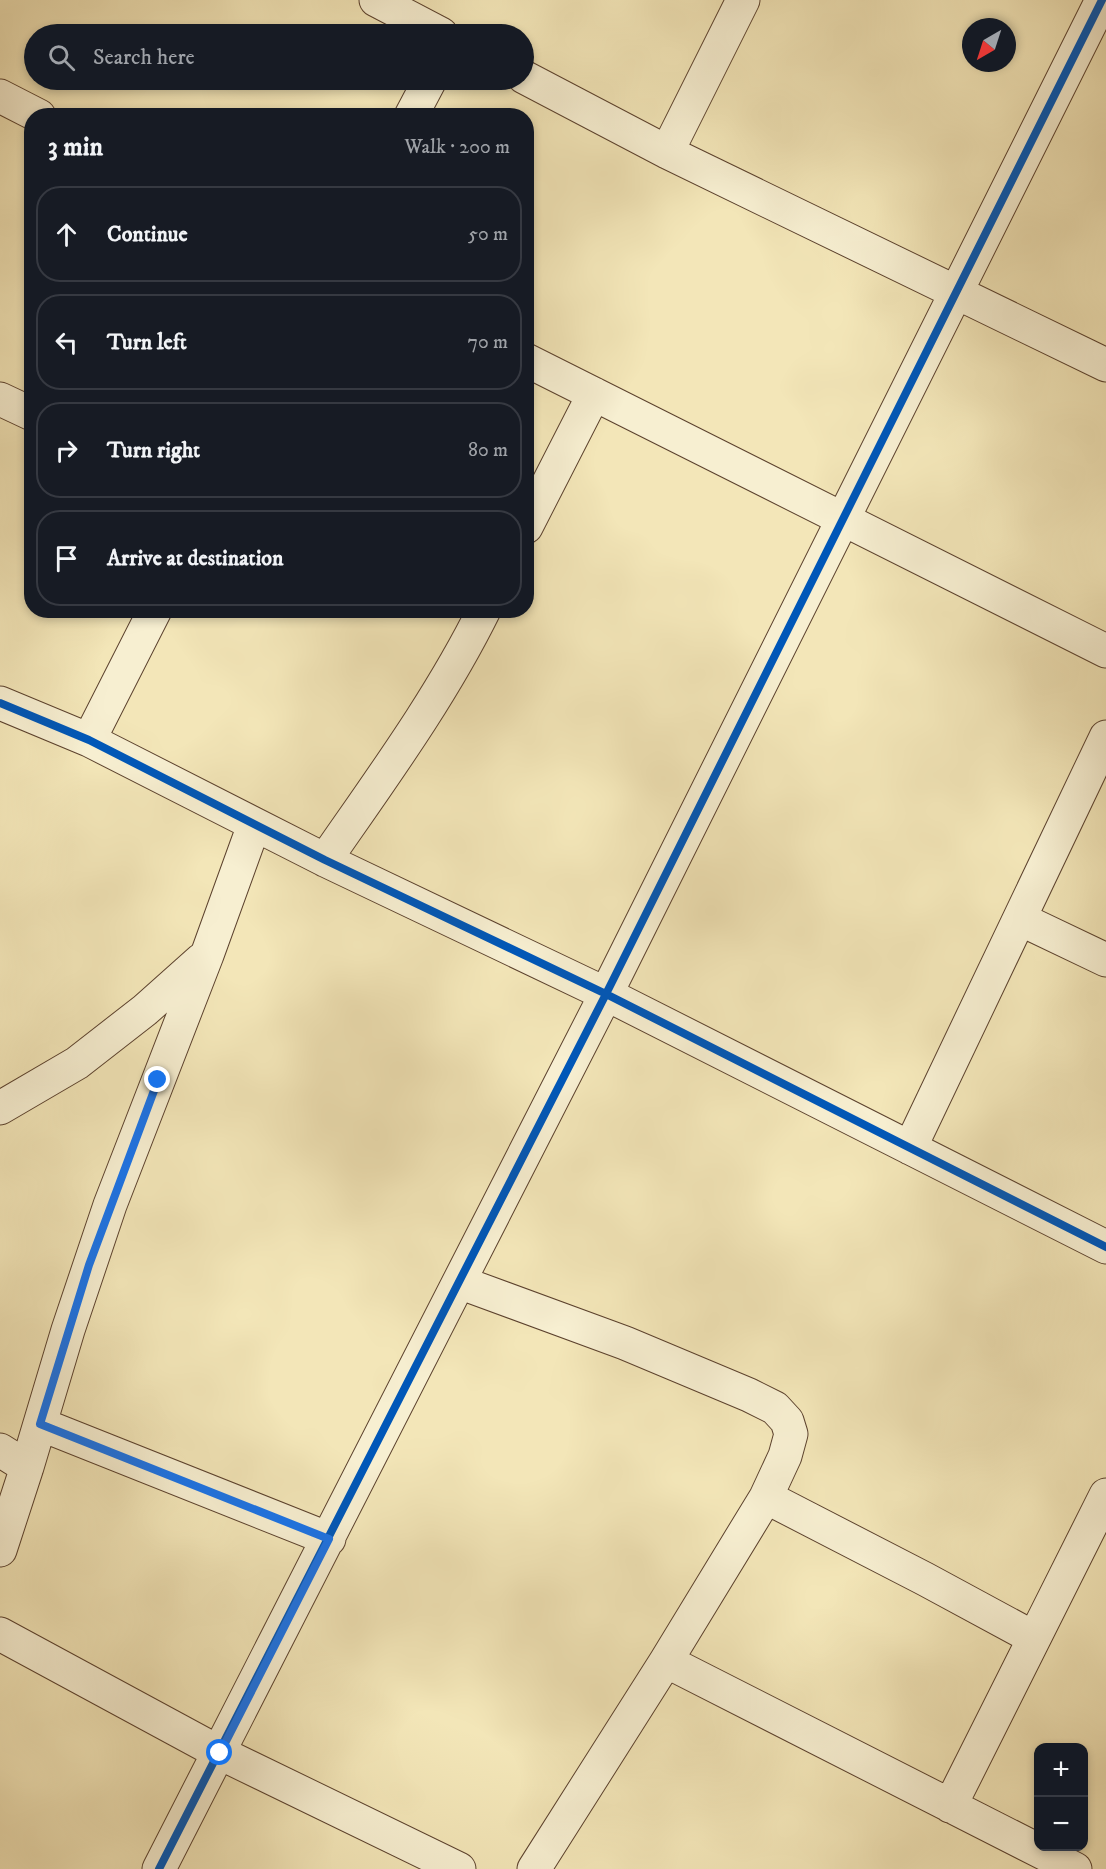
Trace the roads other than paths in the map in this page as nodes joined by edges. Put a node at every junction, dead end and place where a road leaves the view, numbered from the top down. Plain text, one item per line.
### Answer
1 (376, 0) edge
2 (743, 0) edge
3 (1101, 0) edge
4 (422, 24) edge
5 (534, 82) edge
6 (425, 90) edge
7 (0, 96) edge
8 (24, 108) edge
9 (415, 108) edge
10 (667, 152) junction
11 (956, 292) junction
12 (534, 364) edge
13 (1106, 365) edge
14 (594, 394) junction
15 (0, 399) edge
16 (24, 410) edge
17 (534, 511) edge
18 (843, 519) junction
19 (151, 618) edge
20 (480, 618) edge
21 (1106, 651) edge
22 (0, 703) edge
23 (1106, 737) edge
24 (89, 740) junction
25 (254, 825) junction
26 (325, 860) junction
27 (1020, 919) junction
28 (207, 955) junction
29 (1106, 960) edge
30 (606, 994) junction
31 (0, 1108) edge
32 (910, 1148) junction
33 (1106, 1247) edge
34 (459, 1282) junction
35 (40, 1424) junction
36 (14, 1459) edge
37 (1106, 1495) edge
38 (766, 1497) junction
39 (329, 1539) junction
40 (0, 1550) edge
41 (0, 1634) edge
42 (1034, 1638) junction
43 (666, 1661) junction
44 (220, 1753) junction
45 (950, 1806) junction
46 (159, 1869) edge
47 (459, 1869) edge
48 (534, 1869) edge
49 (1075, 1869) edge

1 - 4 street
2 - 10 street
3 - 11 street
5 - 10 street
6 - 9 street
7 - 8 street
10 - 11 street
11 - 13 street
11 - 18 street
12 - 14 street
14 - 17 street
14 - 18 street
15 - 16 street
18 - 21 street
18 - 30 street
19 - 24 street
20 - 26 street
22 - 24 street
23 - 27 street
24 - 25 street
25 - 26 street
25 - 28 street
26 - 30 street
27 - 29 street
27 - 32 street
28 - 31 street
28 - 35 street
30 - 32 street
30 - 34 street
32 - 33 street
34 - 38 street
34 - 39 street
35 - 36 street
35 - 39 street
36 - 40 street
37 - 42 street
38 - 42 street
38 - 43 street
39 - 44 street
41 - 44 street
42 - 45 street
43 - 45 street
43 - 48 street
44 - 46 street
44 - 47 street
45 - 49 street

